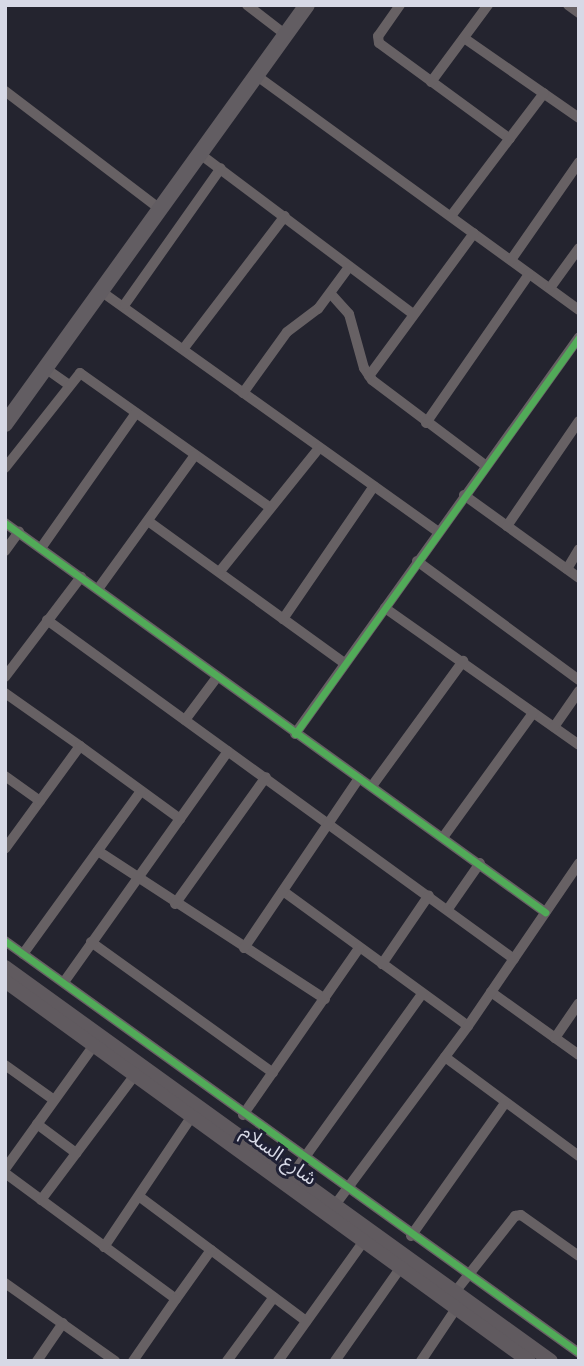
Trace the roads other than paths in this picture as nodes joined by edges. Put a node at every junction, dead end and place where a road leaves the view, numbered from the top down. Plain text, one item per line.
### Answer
1 (247, 5) edge
2 (307, 5) edge
3 (400, 5) edge
4 (488, 5) edge
5 (569, 5) edge
6 (579, 13) edge
7 (286, 35) junction
8 (464, 38) junction
9 (257, 76) junction
10 (431, 82) junction
11 (5, 91) edge
12 (544, 93) junction
13 (579, 118) edge
14 (510, 139) junction
15 (200, 154) junction
16 (579, 162) edge
17 (221, 169) junction
18 (161, 210) junction
19 (285, 216) junction
20 (451, 216) junction
21 (474, 233) junction
22 (579, 248) edge
23 (511, 260) junction
24 (349, 267) junction
25 (529, 274) junction
26 (550, 288) junction
27 (102, 292) junction
28 (331, 294) junction
29 (125, 304) junction
30 (579, 310) edge
31 (413, 314) junction
32 (579, 337) edge
33 (184, 348) junction
34 (44, 368) junction
35 (369, 376) junction
36 (68, 384) junction
37 (243, 393) junction
38 (136, 413) junction
39 (579, 421) edge
40 (426, 423) junction
41 (5, 424) edge
42 (319, 448) junction
43 (195, 455) junction
44 (485, 466) junction
45 (5, 468) edge
46 (374, 486) junction
47 (464, 495) junction
48 (269, 507) junction
49 (149, 521) junction
50 (5, 523) edge
51 (506, 526) junction
52 (19, 532) junction
53 (438, 532) junction
54 (41, 548) junction
55 (579, 549) edge
56 (5, 551) edge
57 (417, 561) junction
58 (567, 569) junction
59 (221, 570) junction
60 (81, 577) junction
61 (579, 578) edge
62 (98, 589) junction
63 (385, 608) junction
64 (283, 619) junction
65 (47, 620) junction
66 (463, 661) junction
67 (344, 663) junction
68 (5, 677) edge
69 (217, 677) junction
70 (579, 680) edge
71 (579, 691) edge
72 (5, 693) edge
73 (533, 713) junction
74 (185, 720) junction
75 (554, 727) junction
76 (295, 734) junction
77 (579, 745) edge
78 (80, 746) junction
79 (228, 751) junction
80 (5, 776) edge
81 (266, 777) junction
82 (359, 778) junction
83 (372, 786) junction
84 (141, 791) junction
85 (40, 801) junction
86 (180, 819) junction
87 (329, 821) junction
88 (444, 836) junction
89 (5, 849) edge
90 (98, 851) junction
91 (480, 863) junction
92 (579, 863) edge
93 (138, 878) junction
94 (283, 891) junction
95 (429, 895) junction
96 (175, 904) junction
97 (448, 909) junction
98 (545, 912) junction
99 (5, 941) edge
100 (91, 942) junction
101 (244, 948) junction
102 (359, 948) junction
103 (23, 954) junction
104 (514, 959) junction
105 (382, 964) junction
106 (5, 967) edge
107 (5, 981) edge
108 (64, 982) junction
109 (491, 992) junction
110 (422, 995) junction
111 (324, 999) junction
112 (579, 1003) edge
113 (468, 1026) junction
114 (555, 1038) junction
115 (94, 1045) junction
116 (579, 1055) edge
117 (445, 1057) junction
118 (5, 1065) edge
119 (272, 1073) junction
120 (135, 1075) junction
121 (54, 1100) junction
122 (505, 1103) junction
123 (243, 1115) junction
124 (192, 1116) junction
125 (37, 1124) junction
126 (76, 1153) junction
127 (579, 1157) edge
128 (304, 1158) junction
129 (6, 1167) edge
130 (292, 1175) junction
131 (347, 1189) junction
132 (140, 1197) junction
133 (41, 1200) junction
134 (335, 1205) junction
135 (411, 1236) junction
136 (364, 1241) junction
137 (104, 1247) junction
138 (211, 1250) junction
139 (578, 1253) edge
140 (401, 1267) junction
141 (467, 1275) junction
142 (5, 1283) edge
143 (455, 1292) junction
144 (274, 1297) junction
145 (176, 1299) junction
146 (457, 1307) junction
147 (306, 1321) junction
148 (63, 1324) junction
149 (579, 1353) edge
150 (37, 1361) edge
151 (115, 1361) edge
152 (133, 1361) edge
153 (227, 1361) edge
154 (278, 1361) edge
155 (335, 1361) edge
156 (421, 1361) edge
157 (529, 1361) edge
158 (551, 1361) edge

1 - 7 street
2 - 7 highway
3 - 10 street
4 - 8 street
5 - 6 street
7 - 9 highway
8 - 10 street
8 - 12 street
9 - 15 highway
9 - 20 street
10 - 14 street
11 - 18 street
12 - 13 street
12 - 14 street
14 - 20 street
15 - 17 street
15 - 18 highway
16 - 23 street
17 - 19 street
17 - 29 street
18 - 27 highway
19 - 24 street
19 - 33 street
20 - 21 street
21 - 23 street
21 - 31 street
22 - 26 street
23 - 25 street
24 - 28 street
24 - 31 street
25 - 26 street
25 - 40 street
26 - 30 street
27 - 29 street
27 - 34 highway
28 - 35 street
28 - 37 street
29 - 33 street
31 - 35 street
32 - 44 street
33 - 37 street
34 - 36 street
34 - 41 highway
35 - 40 street
36 - 38 street
36 - 45 street
37 - 42 street
38 - 43 street
38 - 54 street
39 - 51 street
40 - 44 street
42 - 46 street
42 - 48 street
43 - 48 street
43 - 49 street
44 - 47 street
46 - 53 street
46 - 64 street
47 - 51 street
47 - 53 street
48 - 59 street
49 - 59 street
49 - 62 street
50 - 52 street
51 - 58 street
52 - 54 street
52 - 56 street
53 - 57 street
54 - 60 street
55 - 58 street
57 - 63 street
57 - 70 street
58 - 61 street
59 - 64 street
60 - 62 street
60 - 65 street
62 - 69 street
63 - 66 street
63 - 67 street
64 - 67 street
65 - 68 street
65 - 74 street
66 - 73 street
66 - 83 street
67 - 76 street
69 - 74 street
69 - 76 street
71 - 75 street
72 - 78 street
73 - 75 street
73 - 88 street
74 - 79 street
75 - 77 street
76 - 82 street
78 - 84 street
78 - 85 street
79 - 81 street
79 - 86 street
80 - 85 street
81 - 87 street
81 - 96 street
82 - 83 street
82 - 87 street
83 - 88 street
84 - 86 street
84 - 90 street
85 - 89 street
86 - 93 street
87 - 94 street
87 - 95 street
88 - 91 street
90 - 93 street
90 - 103 street
91 - 97 street
91 - 98 street
92 - 98 street
93 - 96 street
93 - 100 street
94 - 101 street
94 - 102 street
95 - 97 street
95 - 105 street
96 - 101 street
97 - 104 street
98 - 104 street
99 - 103 street
100 - 108 street
100 - 119 street
101 - 111 street
102 - 105 street
102 - 111 street
103 - 108 street
104 - 109 street
105 - 110 street
106 - 130 main road, شارع السلام
107 - 115 main road, شارع السلام
108 - 123 street
109 - 113 street
109 - 114 street
110 - 113 street
110 - 128 street
111 - 119 street
112 - 114 street
113 - 117 street
114 - 116 street
115 - 120 main road, شارع السلام
115 - 121 street
117 - 122 street
117 - 131 street
118 - 121 street
119 - 123 street
120 - 124 main road, شارع السلام
120 - 126 street
121 - 125 street
122 - 127 street
122 - 135 street
123 - 128 street
124 - 132 street
124 - 136 main road, شارع السلام
125 - 126 street
125 - 129 street
126 - 133 street
128 - 130 street
128 - 131 street
129 - 133 street
130 - 134 main road, شارع السلام
131 - 134 street
131 - 135 street
132 - 137 street
132 - 138 street
133 - 137 street
134 - 143 main road, شارع السلام
135 - 141 street
136 - 140 main road, شارع السلام
136 - 147 street
137 - 145 street
138 - 144 street
138 - 145 street
139 - 141 street
140 - 146 main road, شارع السلام
140 - 155 street
141 - 143 street
141 - 149 street
142 - 148 street
143 - 158 main road, شارع السلام
144 - 147 street
144 - 153 street
145 - 152 street
146 - 156 street
146 - 157 main road, شارع السلام
147 - 154 street
148 - 150 street
148 - 151 street

